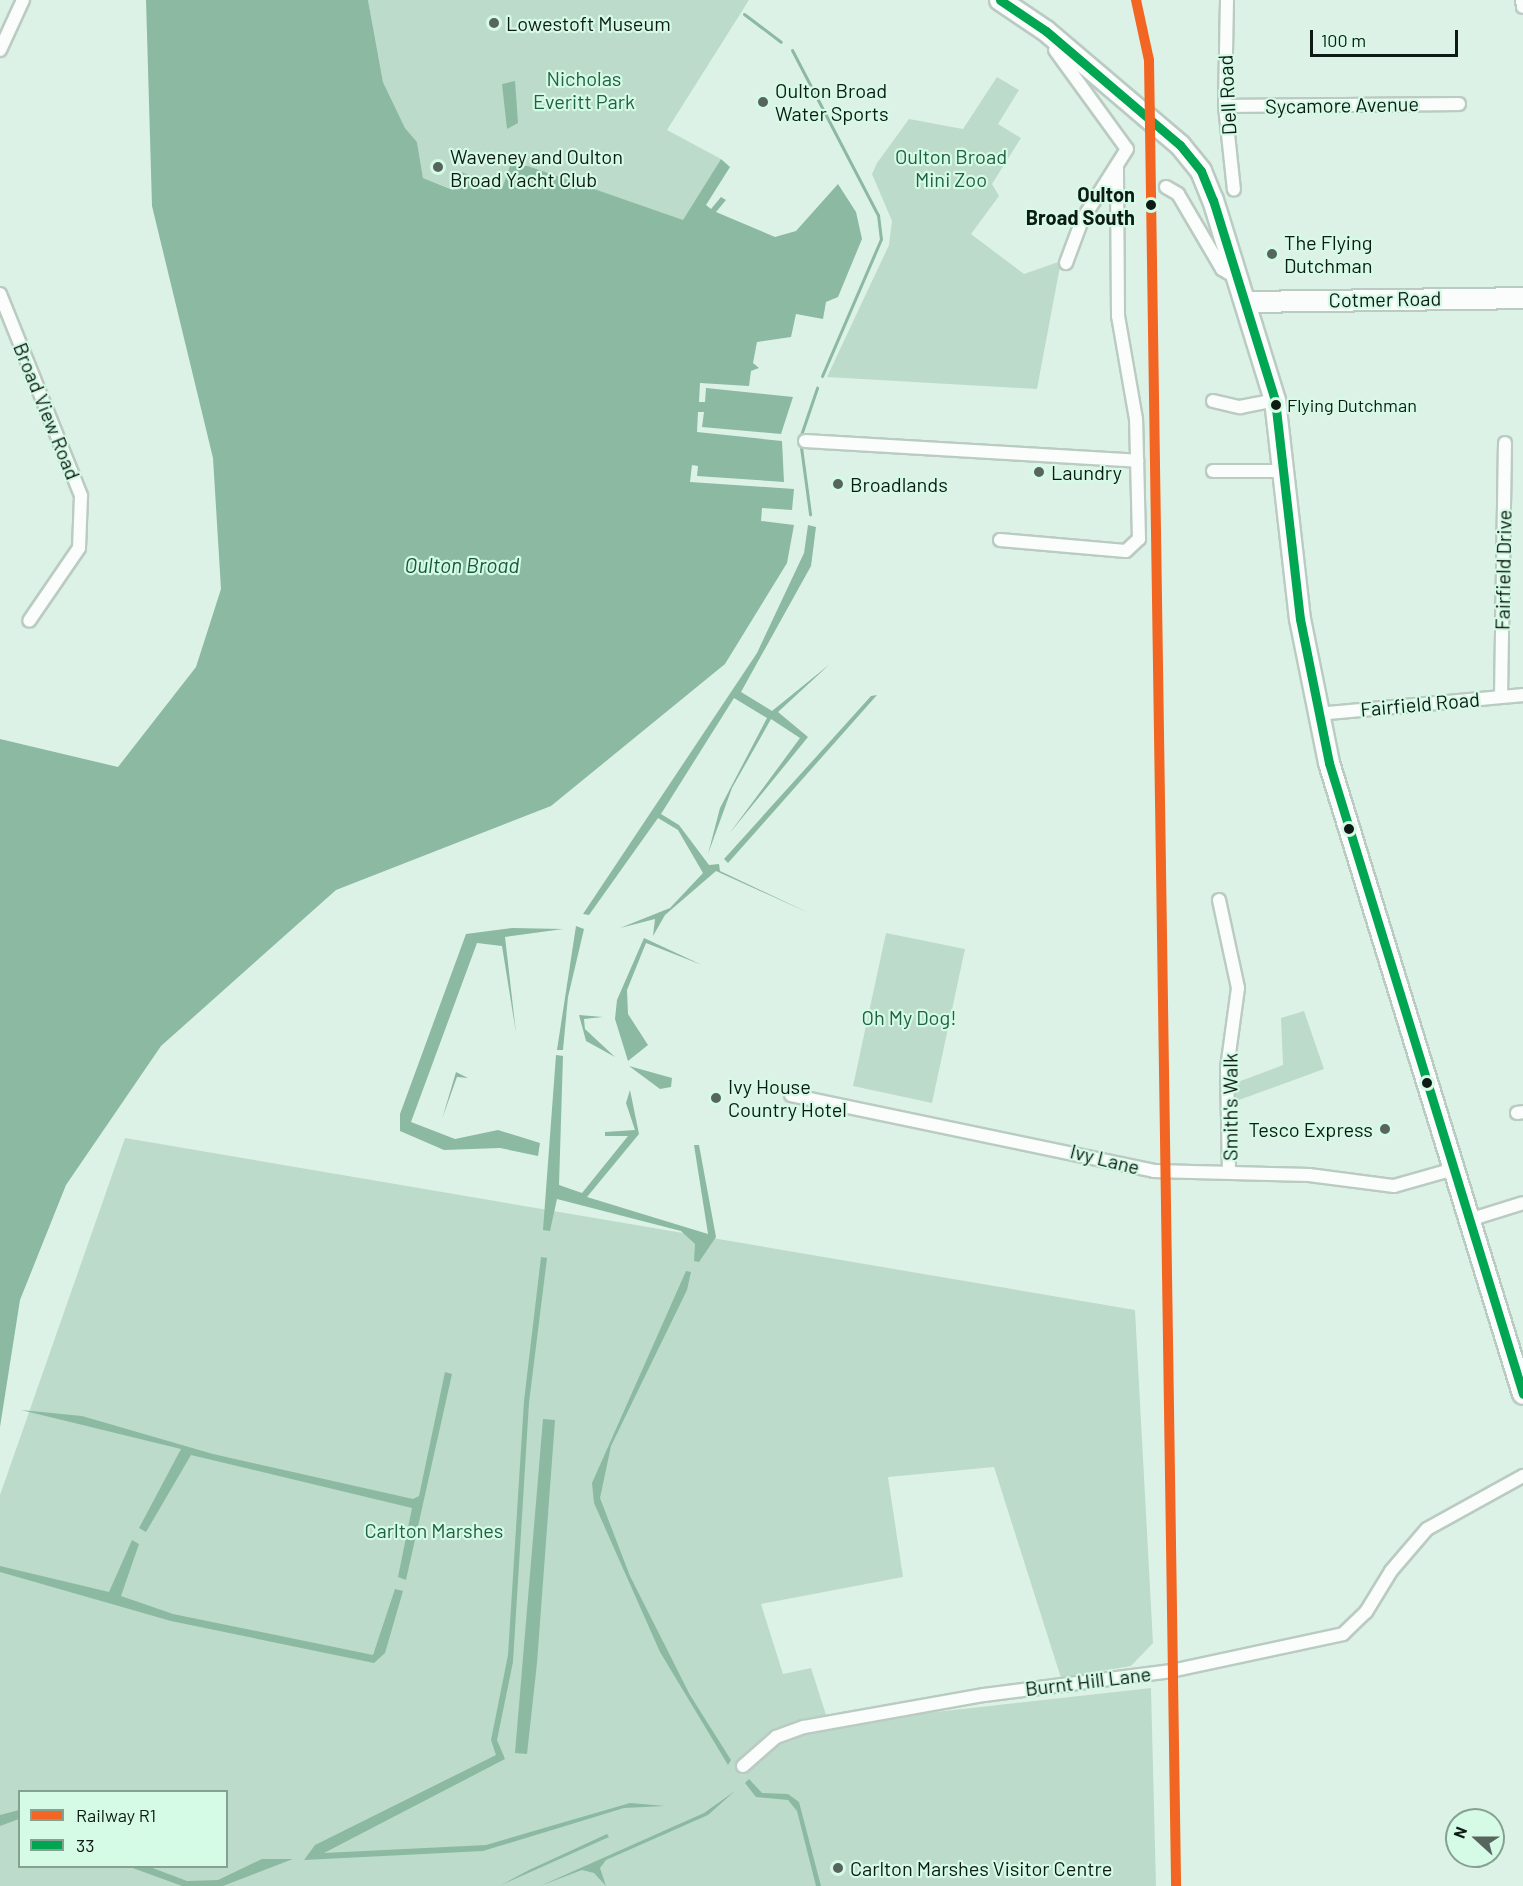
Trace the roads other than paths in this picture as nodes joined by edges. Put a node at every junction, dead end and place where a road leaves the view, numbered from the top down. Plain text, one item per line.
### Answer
1 (23, 0) edge
2 (1000, 0) edge
3 (1227, 0) edge
4 (1522, 0) edge
5 (1523, 7) edge
6 (1046, 31) junction
7 (1, 45) edge
8 (1459, 104) dead end
9 (1226, 106) junction
10 (1117, 168) junction
11 (1166, 188) dead end
12 (1234, 190) dead end
13 (1066, 263) dead end
14 (1237, 278) junction
15 (0, 294) edge
16 (1523, 298) edge
17 (1246, 302) junction
18 (1213, 400) dead end
19 (1275, 400) junction
20 (805, 441) dead end
21 (1505, 443) dead end
22 (1137, 461) junction
23 (1213, 471) dead end
24 (1284, 471) junction
25 (1000, 540) dead end
26 (29, 621) dead end
27 (1523, 695) edge
28 (1501, 697) junction
29 (1318, 714) junction
30 (1219, 900) dead end
31 (791, 1095) dead end
32 (1456, 1168) junction
33 (1229, 1173) junction
34 (1523, 1203) edge
35 (1472, 1218) junction
36 (1523, 1394) edge
37 (1523, 1476) edge
38 (744, 1766) dead end

1 - 7 street
2 - 6 highway
3 - 9 street, Dell Road
4 - 5 street
6 - 10 street
6 - 14 highway
8 - 9 street, Sycamore Avenue
9 - 12 street, Dell Road
10 - 13 street
10 - 22 street
11 - 14 street
14 - 17 highway
15 - 26 street, Broad View Road
16 - 17 highway, Cotmer Road
17 - 19 highway
18 - 19 street
19 - 24 highway
20 - 22 street
21 - 28 street, Fairfield Drive
22 - 25 street
23 - 24 street
24 - 29 highway
27 - 28 street, Fairfield Road
28 - 29 street, Fairfield Road
29 - 32 highway
30 - 33 street, Smith's Walk
31 - 33 street, Ivy Lane
32 - 33 street, Ivy Lane
32 - 35 highway
34 - 35 street
35 - 36 highway
37 - 38 street, Burnt Hill Lane

